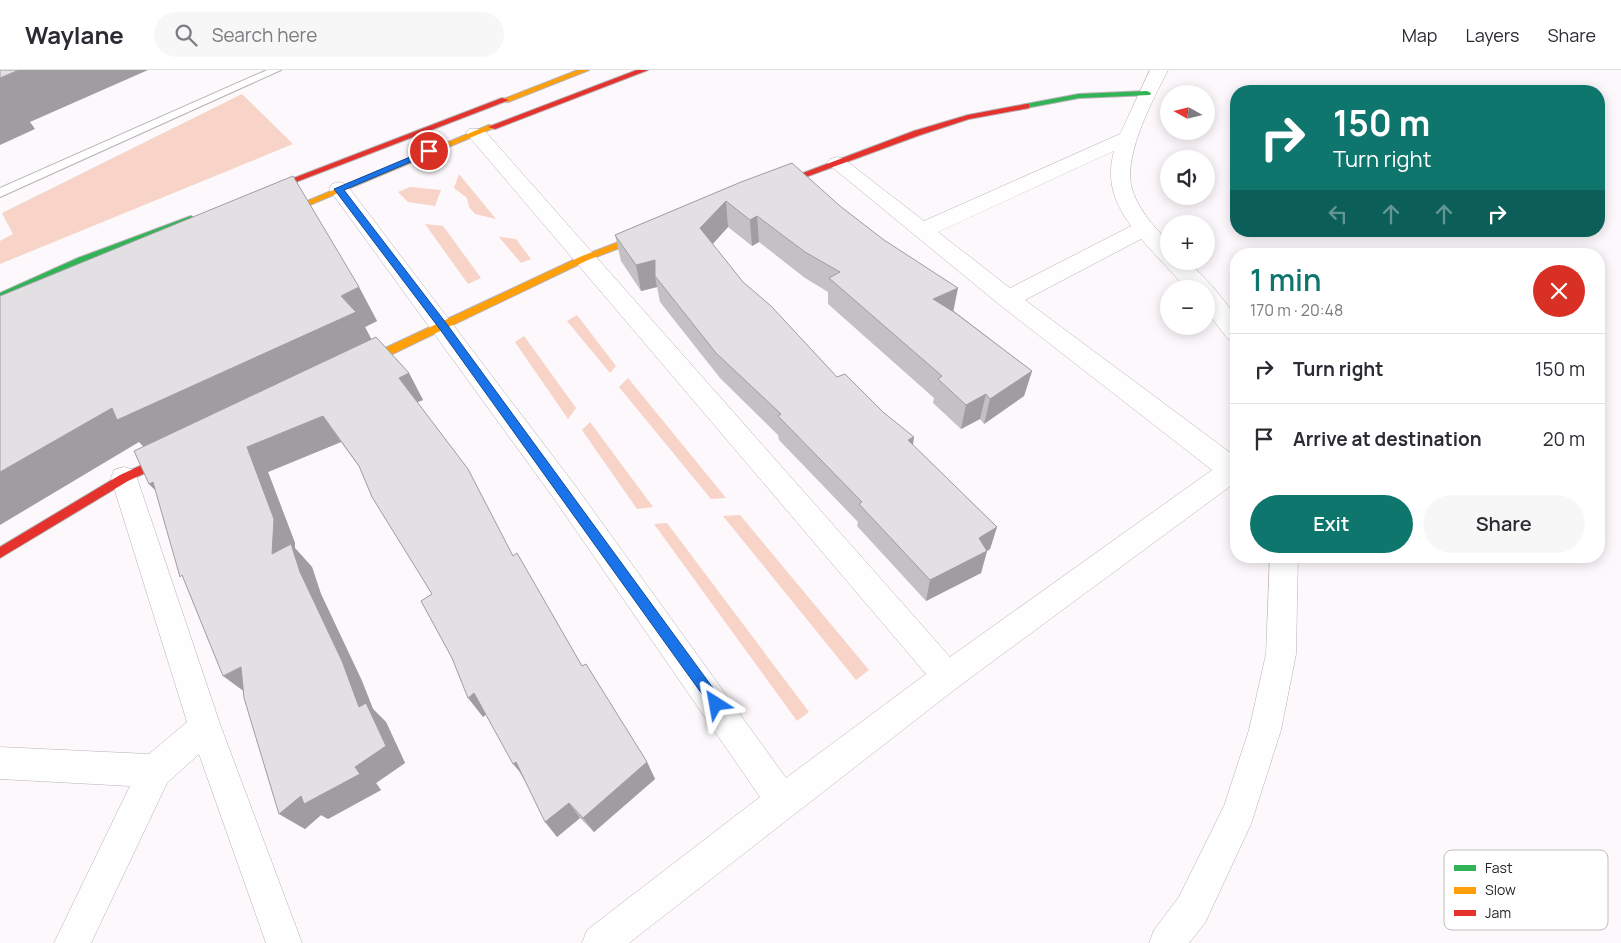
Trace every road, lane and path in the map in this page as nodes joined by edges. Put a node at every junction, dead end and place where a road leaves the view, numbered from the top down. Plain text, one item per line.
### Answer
1 (276, 70) edge
2 (585, 70) edge
3 (644, 70) edge
4 (1159, 70) edge
5 (1147, 93) junction
6 (476, 133) junction
7 (1128, 137) junction
8 (838, 163) junction
9 (339, 189) junction
10 (758, 192) edge
11 (0, 193) edge
12 (248, 197) edge
13 (202, 215) edge
14 (258, 223) edge
15 (668, 226) edge
16 (1143, 229) junction
17 (924, 230) junction
18 (1160, 246) edge
19 (585, 258) junction
20 (1184, 270) edge
21 (1193, 280) edge
22 (0, 297) edge
23 (1008, 299) junction
24 (1215, 306) edge
25 (1230, 325) edge
26 (442, 326) junction
27 (341, 373) edge
28 (185, 449) edge
29 (1230, 467) edge
30 (1230, 471) edge
31 (124, 478) junction
32 (0, 553) edge
33 (1284, 563) edge
34 (947, 677) junction
35 (205, 727) junction
36 (0, 763) edge
37 (155, 771) junction
38 (782, 801) junction
39 (72, 943) edge
40 (284, 943) edge
41 (600, 943) edge
42 (1167, 943) edge

1 - 11 lane
2 - 12 main road
3 - 6 main road
4 - 5 street
5 - 7 street
5 - 8 main road
6 - 9 main road
6 - 19 street
7 - 16 street
7 - 17 street
8 - 10 main road
8 - 17 street
9 - 14 main road
9 - 26 street
13 - 22 main road
15 - 19 main road
16 - 18 street
16 - 23 street
17 - 23 street
19 - 26 main road
19 - 34 street
20 - 21 street
23 - 29 street
24 - 25 street
26 - 27 main road
26 - 38 street
28 - 31 main road
30 - 34 street
31 - 32 main road
31 - 35 street
33 - 42 street
34 - 38 street
35 - 37 street
35 - 40 street
36 - 37 street
37 - 39 street
38 - 41 street

